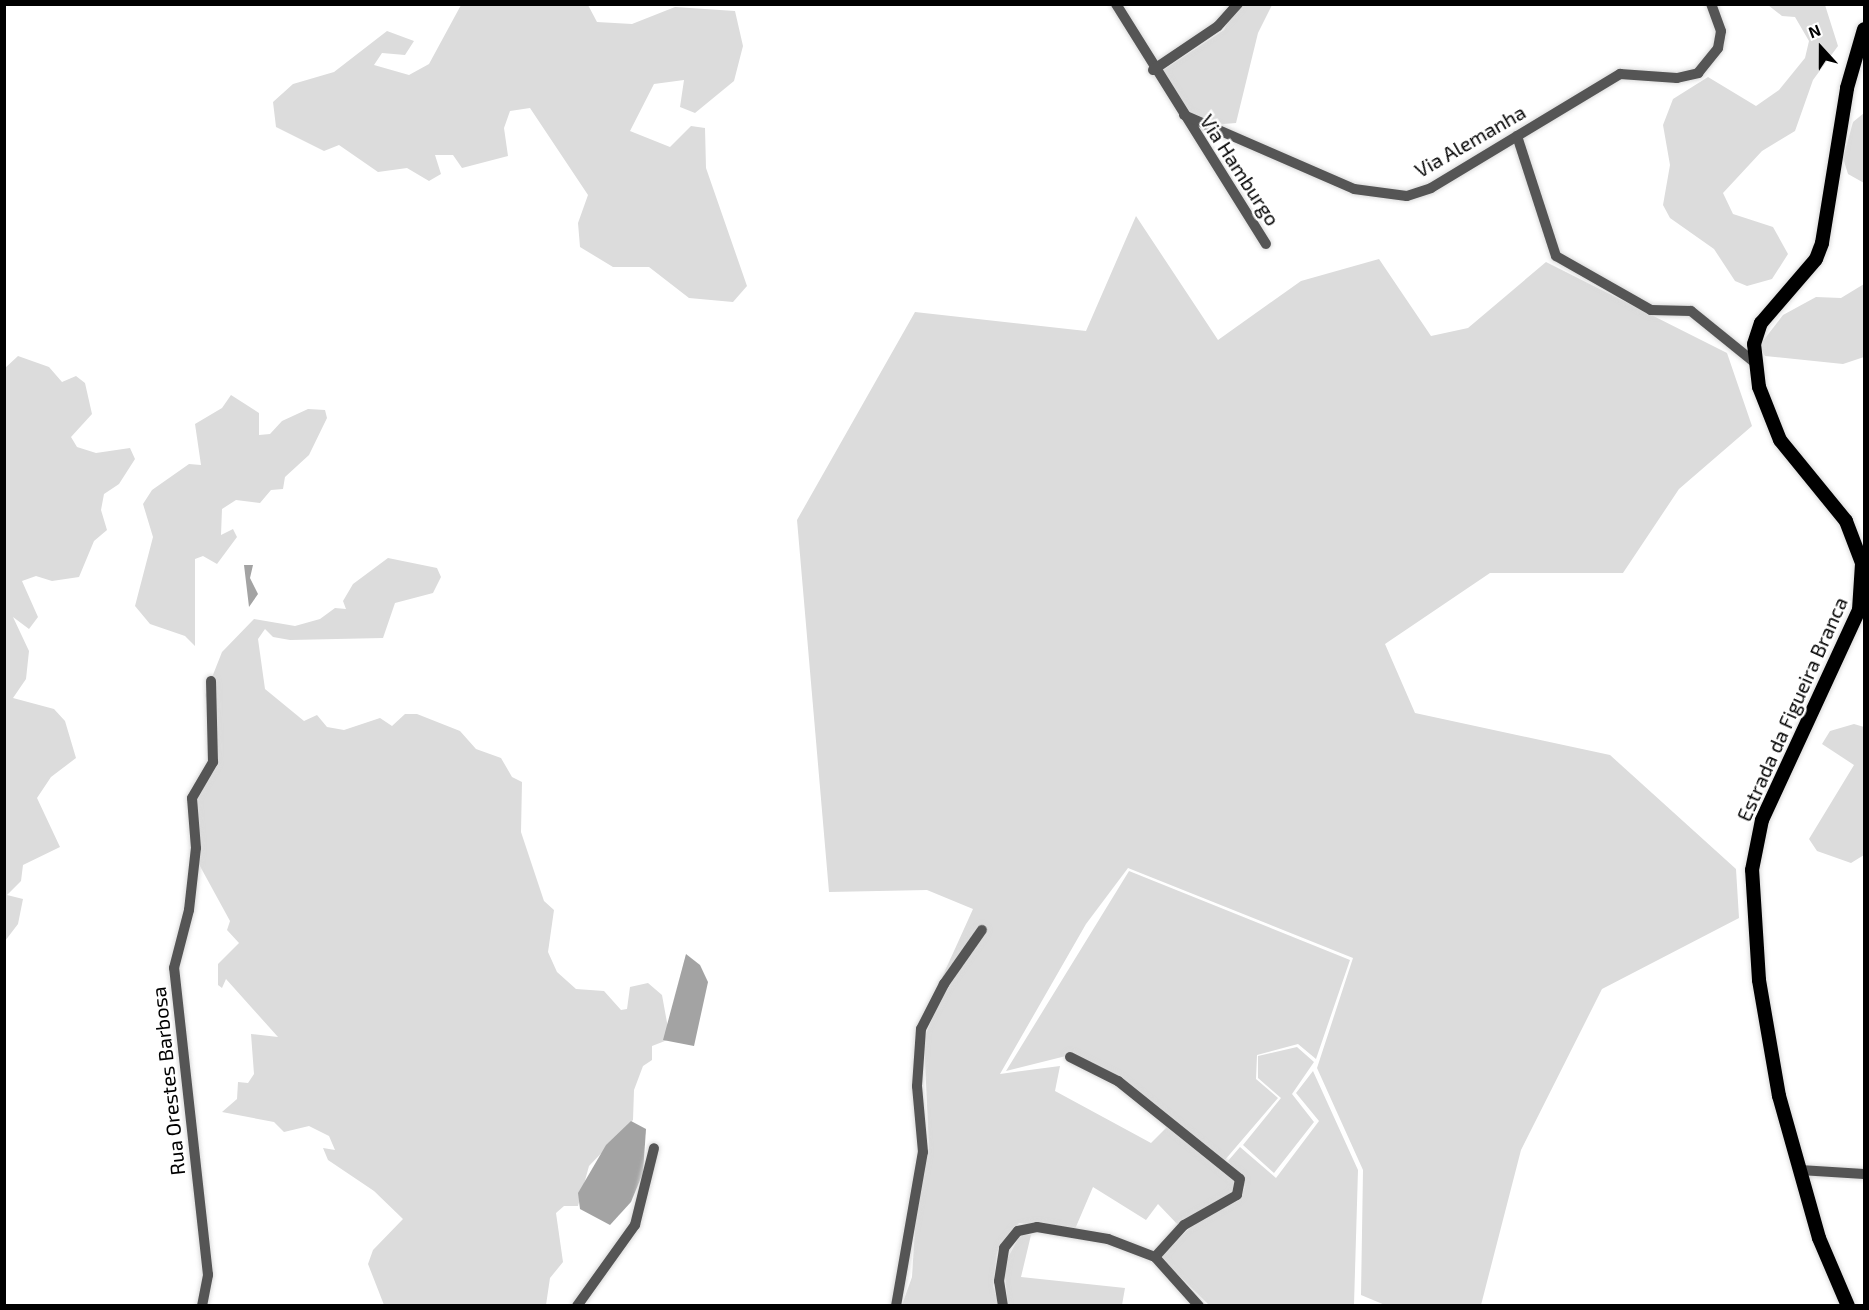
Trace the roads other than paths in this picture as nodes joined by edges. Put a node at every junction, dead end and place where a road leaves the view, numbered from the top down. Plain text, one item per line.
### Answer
1 (1116, 4) edge
2 (1238, 4) edge
3 (1711, 4) edge
4 (1864, 29) edge
5 (1154, 70) junction
6 (1184, 115) junction
7 (1517, 136) junction
8 (1266, 244) dead end
9 (1754, 362) junction
10 (1863, 601) edge
11 (211, 681) dead end
12 (982, 930) dead end
13 (1070, 1057) dead end
14 (654, 1149) dead end
15 (1800, 1170) junction
16 (1864, 1174) edge
17 (1155, 1257) junction
18 (202, 1305) edge
19 (578, 1305) edge
20 (896, 1305) edge
21 (1003, 1305) edge
22 (1199, 1305) edge
23 (1848, 1305) edge

1 - 5 street, Via Hamburgo
2 - 5 street
3 - 7 street, Via Alemanha
4 - 9 main road, Estrada da Figueira Branca
5 - 6 street, Via Hamburgo
6 - 7 street, Via Alemanha
6 - 8 street, Via Hamburgo
7 - 9 street
9 - 10 main road, Estrada da Figueira Branca
10 - 15 main road, Estrada da Figueira Branca
11 - 18 street, Rua Orestes Barbosa
12 - 20 street
13 - 17 street
14 - 19 street
15 - 16 street
15 - 23 main road, Estrada da Figueira Branca
17 - 21 street
17 - 22 street

